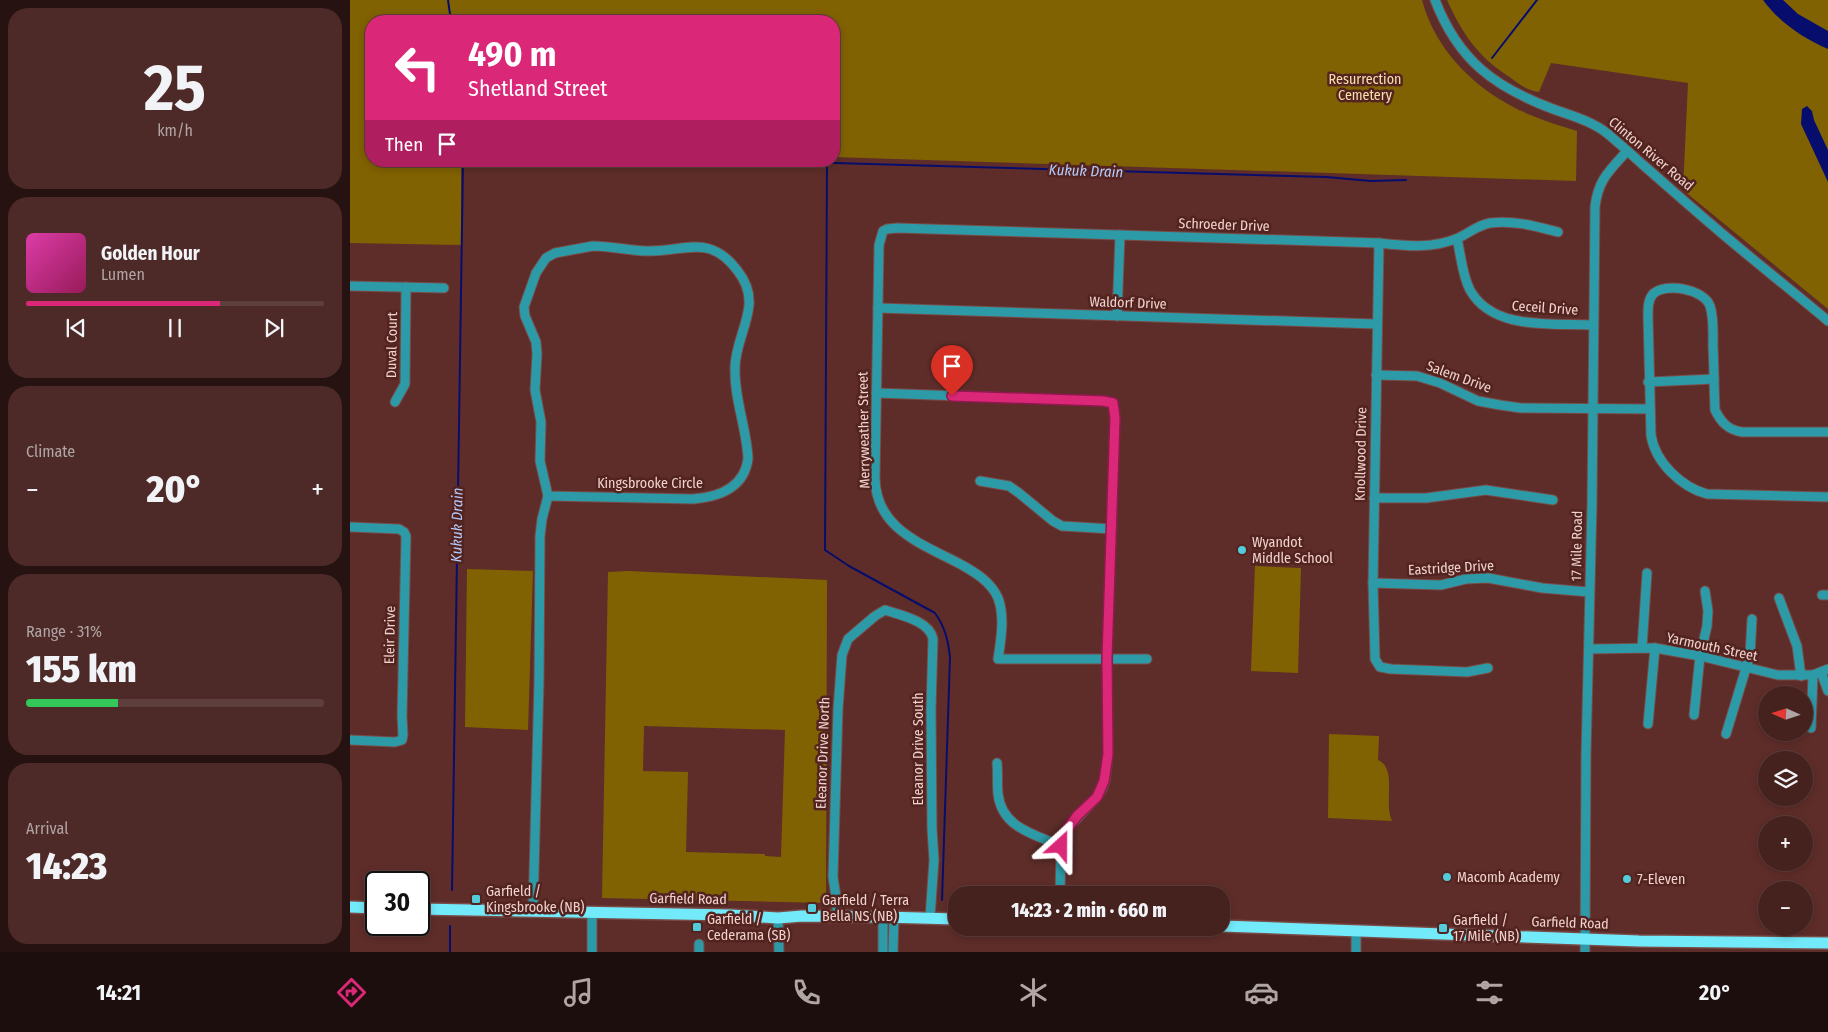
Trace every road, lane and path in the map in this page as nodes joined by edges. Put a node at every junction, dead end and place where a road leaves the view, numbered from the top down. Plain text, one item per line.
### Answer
1 (1435, 0) edge
2 (1627, 151) junction
3 (883, 231) joint
4 (1558, 232) dead end
5 (1120, 236) junction
6 (1457, 239) junction
7 (1379, 243) junction
8 (350, 286) edge
9 (406, 287) junction
10 (444, 288) dead end
11 (878, 308) junction
12 (1117, 316) junction
13 (1828, 321) edge
14 (1376, 324) junction
15 (1593, 325) junction
16 (1376, 376) junction
17 (1714, 379) junction
18 (1648, 382) junction
19 (876, 393) junction
20 (395, 402) dead end
21 (1592, 409) junction
22 (1650, 409) junction
23 (1828, 432) edge
24 (980, 481) dead end
25 (548, 496) junction
26 (1828, 496) edge
27 (1374, 498) junction
28 (1553, 500) dead end
29 (350, 528) edge
30 (1112, 529) junction
31 (1648, 574) dead end
32 (1373, 583) junction
33 (1705, 591) dead end
34 (1590, 592) junction
35 (1779, 598) dead end
36 (885, 610) joint
37 (1752, 619) dead end
38 (1642, 648) junction
39 (1655, 648) junction
40 (1589, 649) junction
41 (1700, 656) junction
42 (1107, 658) junction
43 (1147, 659) dead end
44 (1488, 668) dead end
45 (1746, 668) junction
46 (1821, 672) edge
47 (1801, 676) junction
48 (1828, 691) edge
49 (1694, 715) dead end
50 (1813, 717) edge
51 (1648, 724) dead end
52 (1726, 734) dead end
53 (350, 740) edge
54 (997, 763) dead end
55 (1061, 846) junction
56 (1060, 886) edge
57 (350, 908) edge
58 (365, 908) edge
59 (430, 909) edge
60 (533, 911) junction
61 (592, 913) junction
62 (837, 916) junction
63 (889, 917) junction
64 (778, 918) junction
65 (930, 918) junction
66 (948, 919) edge
67 (1230, 926) edge
68 (1356, 931) junction
69 (1584, 938) junction
70 (1828, 943) edge
71 (592, 952) edge
72 (779, 952) edge
73 (883, 952) edge
74 (893, 952) edge
75 (1356, 952) edge
76 (1585, 952) edge

1 - 2 street, Clinton River Road
2 - 13 street, Clinton River Road
2 - 15 street, 17 Mile Road
3 - 5 street, Schroeder Drive
3 - 11 street, Merryweather Street
4 - 6 street, Schroeder Drive
5 - 7 street, Schroeder Drive
5 - 12 street
6 - 7 street, Schroeder Drive
6 - 15 street, Ceceil Drive
7 - 14 street, Knollwood Drive
8 - 9 street
9 - 10 street
9 - 20 street, Duval Court
11 - 12 street, Waldorf Drive
11 - 19 street, Merryweather Street
12 - 14 street, Waldorf Drive
14 - 16 street, Knollwood Drive
15 - 21 street, 17 Mile Road
16 - 21 street, Salem Drive
16 - 27 street, Knollwood Drive
17 - 18 street
17 - 18 street
17 - 23 street
18 - 22 street
19 - 30 street
19 - 42 street, Merryweather Street
21 - 22 street, Salem Drive
21 - 34 street, 17 Mile Road
22 - 26 street
24 - 30 street
25 - 25 street, Kingsbrooke Circle
25 - 60 street
27 - 28 street
27 - 32 street, Knollwood Drive
29 - 53 street, Eleir Drive
30 - 42 street
31 - 38 street
32 - 34 street, Eastridge Drive
32 - 44 street, Knollwood Drive
33 - 41 street
34 - 40 street, 17 Mile Road
35 - 47 street
36 - 62 street, Eleanor Drive North
36 - 65 street, Eleanor Drive South
37 - 45 street
38 - 39 street, Yarmouth Street
38 - 40 street, Yarmouth Street
39 - 41 street, Yarmouth Street
39 - 51 street
40 - 69 street, 17 Mile Road
41 - 45 street, Yarmouth Street
41 - 49 street
42 - 43 street
42 - 55 street
45 - 47 street, Yarmouth Street
45 - 52 street
46 - 47 street, Yarmouth Street
46 - 48 street
46 - 50 street
54 - 55 street
55 - 56 street
57 - 58 main road
59 - 60 main road, Garfield Road
60 - 61 main road, Garfield Road
61 - 64 main road, Garfield Road
61 - 71 street
62 - 63 main road, Garfield Road
62 - 64 main road, Garfield Road
63 - 65 main road, Garfield Road
63 - 73 street
63 - 74 street
64 - 72 street
65 - 66 main road, Garfield Road
67 - 68 main road, Garfield Road
68 - 69 main road, Garfield Road
68 - 75 street
69 - 70 main road, Garfield Road
69 - 76 street, 17 Mile Road

